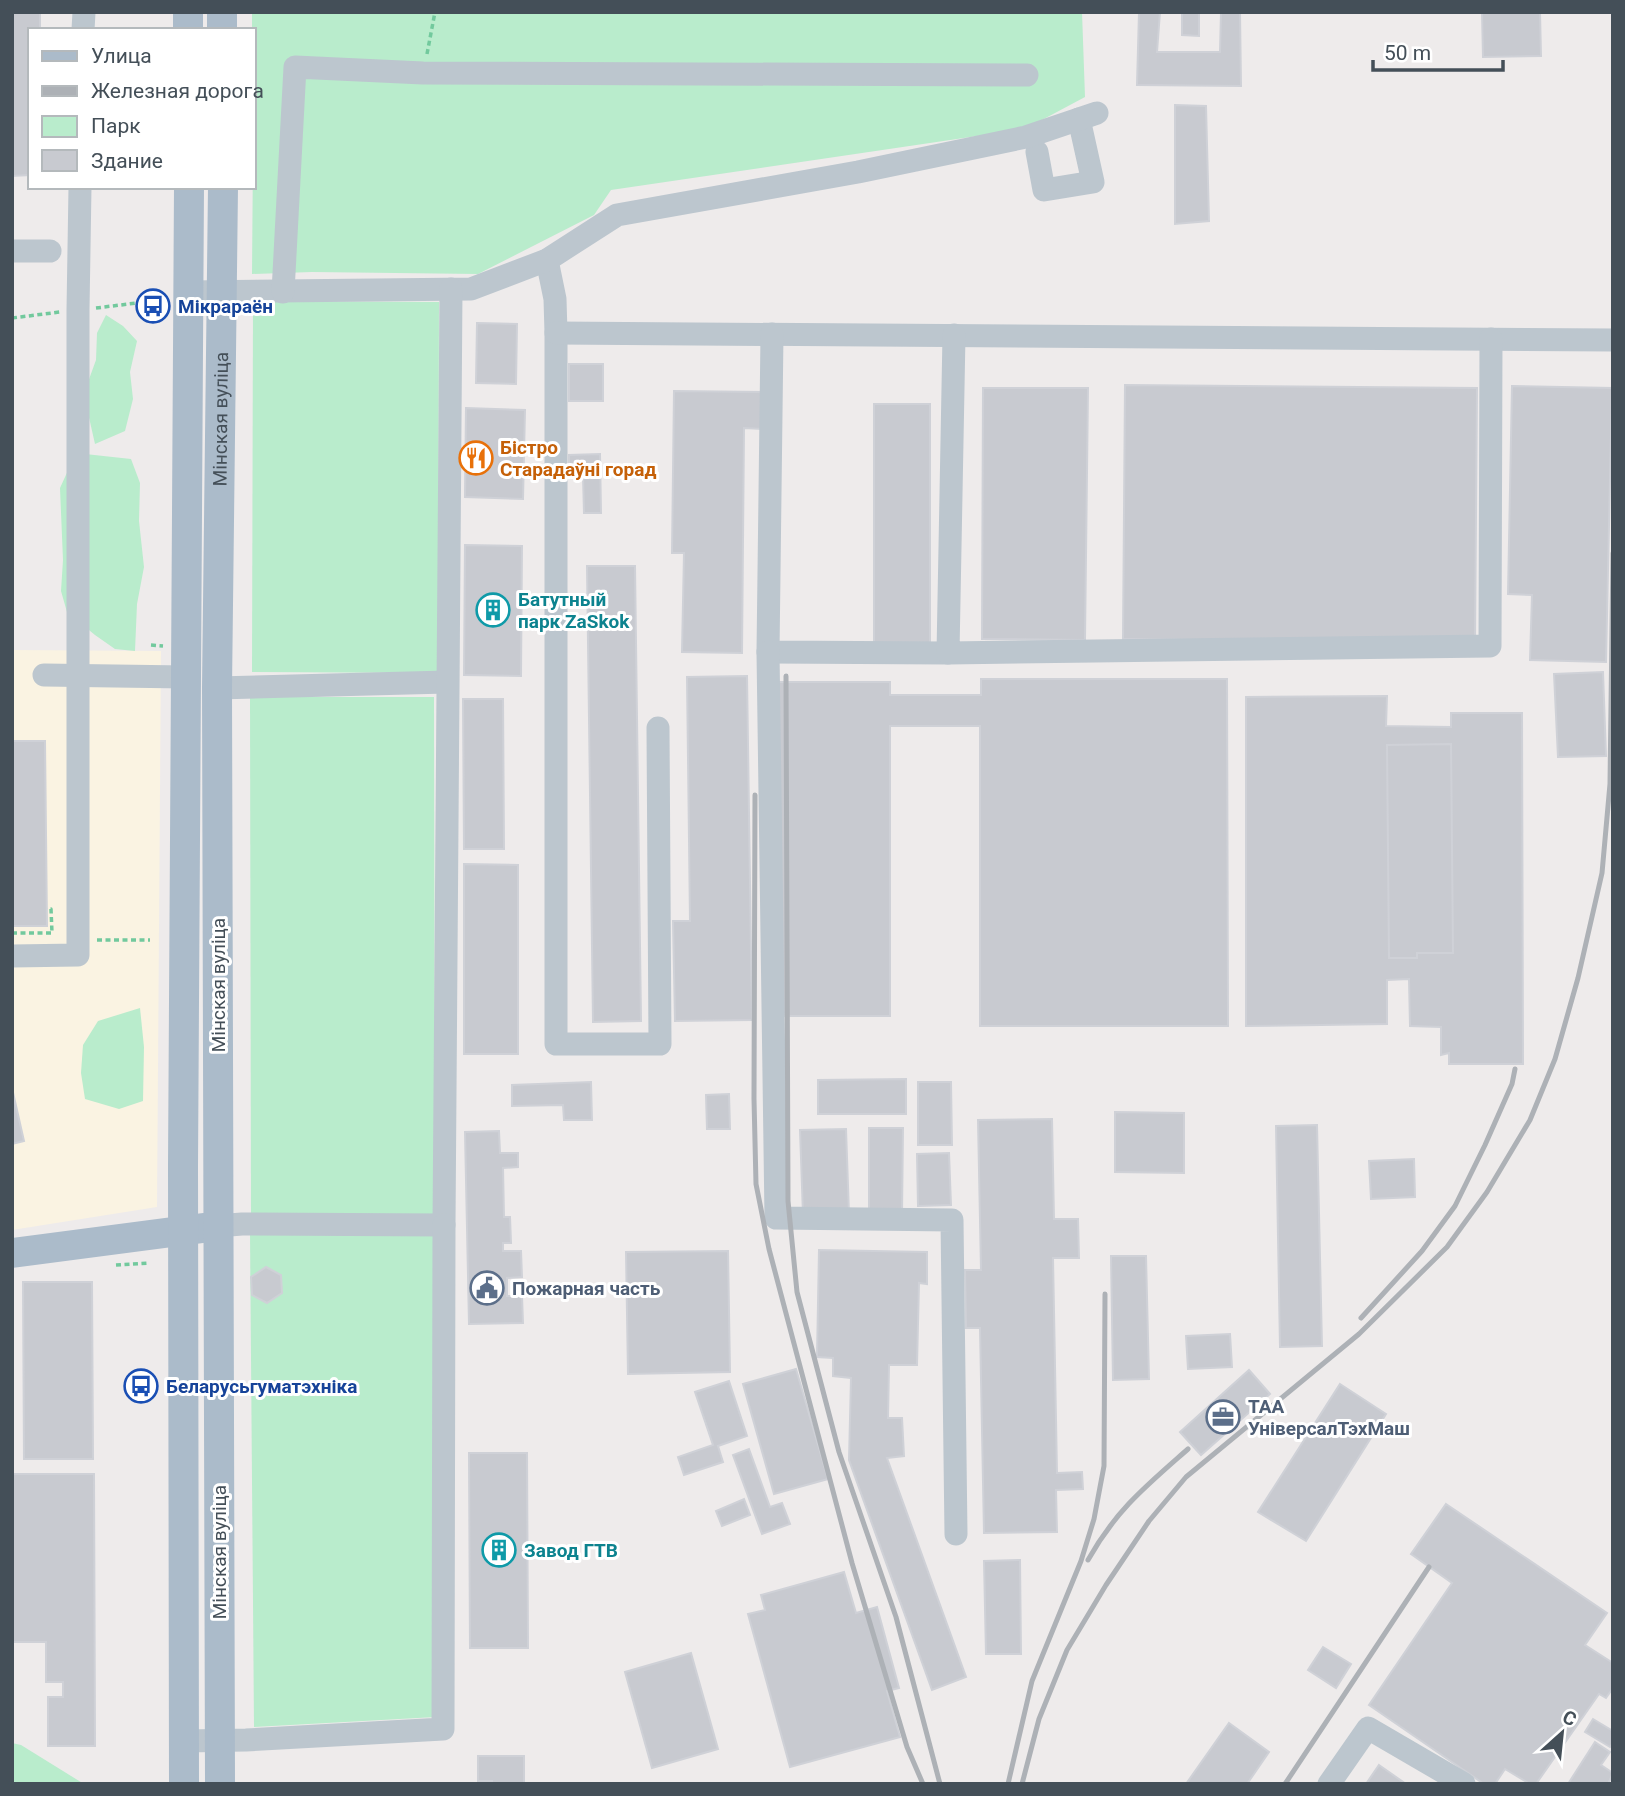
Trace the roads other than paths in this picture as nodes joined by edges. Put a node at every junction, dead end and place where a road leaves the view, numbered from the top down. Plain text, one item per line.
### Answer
1 (1027, 75) dead end
2 (1037, 152) dead end
3 (80, 189) edge
4 (189, 189) edge
5 (223, 189) edge
6 (12, 251) edge
7 (50, 251) dead end
8 (547, 260) junction
9 (451, 289) junction
10 (188, 292) junction
11 (223, 292) junction
12 (283, 292) junction
13 (556, 333) junction
14 (772, 334) junction
15 (954, 335) junction
16 (1491, 339) junction
17 (1613, 340) edge
18 (221, 428) junction
19 (187, 431) junction
20 (768, 652) junction
21 (948, 653) junction
22 (44, 674) dead end
23 (78, 675) junction
24 (186, 677) junction
25 (447, 682) junction
26 (217, 688) junction
27 (658, 728) dead end
28 (12, 956) edge
29 (444, 1225) junction
30 (217, 1226) junction
31 (183, 1230) junction
32 (12, 1254) edge
33 (956, 1534) dead end
34 (220, 1740) junction
35 (184, 1741) junction
36 (184, 1784) edge
37 (220, 1784) edge
38 (1329, 1784) edge
39 (1464, 1784) edge

1 - 12 lane
2 - 8 lane
3 - 23 lane
4 - 10 main road, Мінская вуліца
5 - 11 main road, Мінская вуліца
6 - 7 lane
8 - 9 lane
8 - 13 lane
9 - 12 lane
9 - 25 lane
10 - 11 lane
10 - 19 main road, Мінская вуліца
11 - 12 lane
11 - 18 main road, Мінская вуліца
13 - 14 lane
13 - 27 lane
14 - 15 lane
14 - 20 lane
15 - 16 lane
15 - 21 lane
16 - 17 lane
16 - 21 lane
18 - 19 main road
18 - 26 main road, Мінская вуліца
19 - 24 main road, Мінская вуліца
20 - 21 lane
20 - 33 lane
22 - 23 lane
23 - 24 lane
23 - 28 lane
24 - 31 main road, Мінская вуліца
25 - 26 lane
25 - 29 lane
26 - 30 main road, Мінская вуліца
29 - 30 lane
29 - 34 lane
30 - 31 main road
30 - 34 main road, Мінская вуліца
31 - 32 main road
31 - 35 main road, Мінская вуліца
34 - 35 lane
34 - 37 main road, Мінская вуліца
35 - 36 main road, Мінская вуліца
38 - 39 lane

